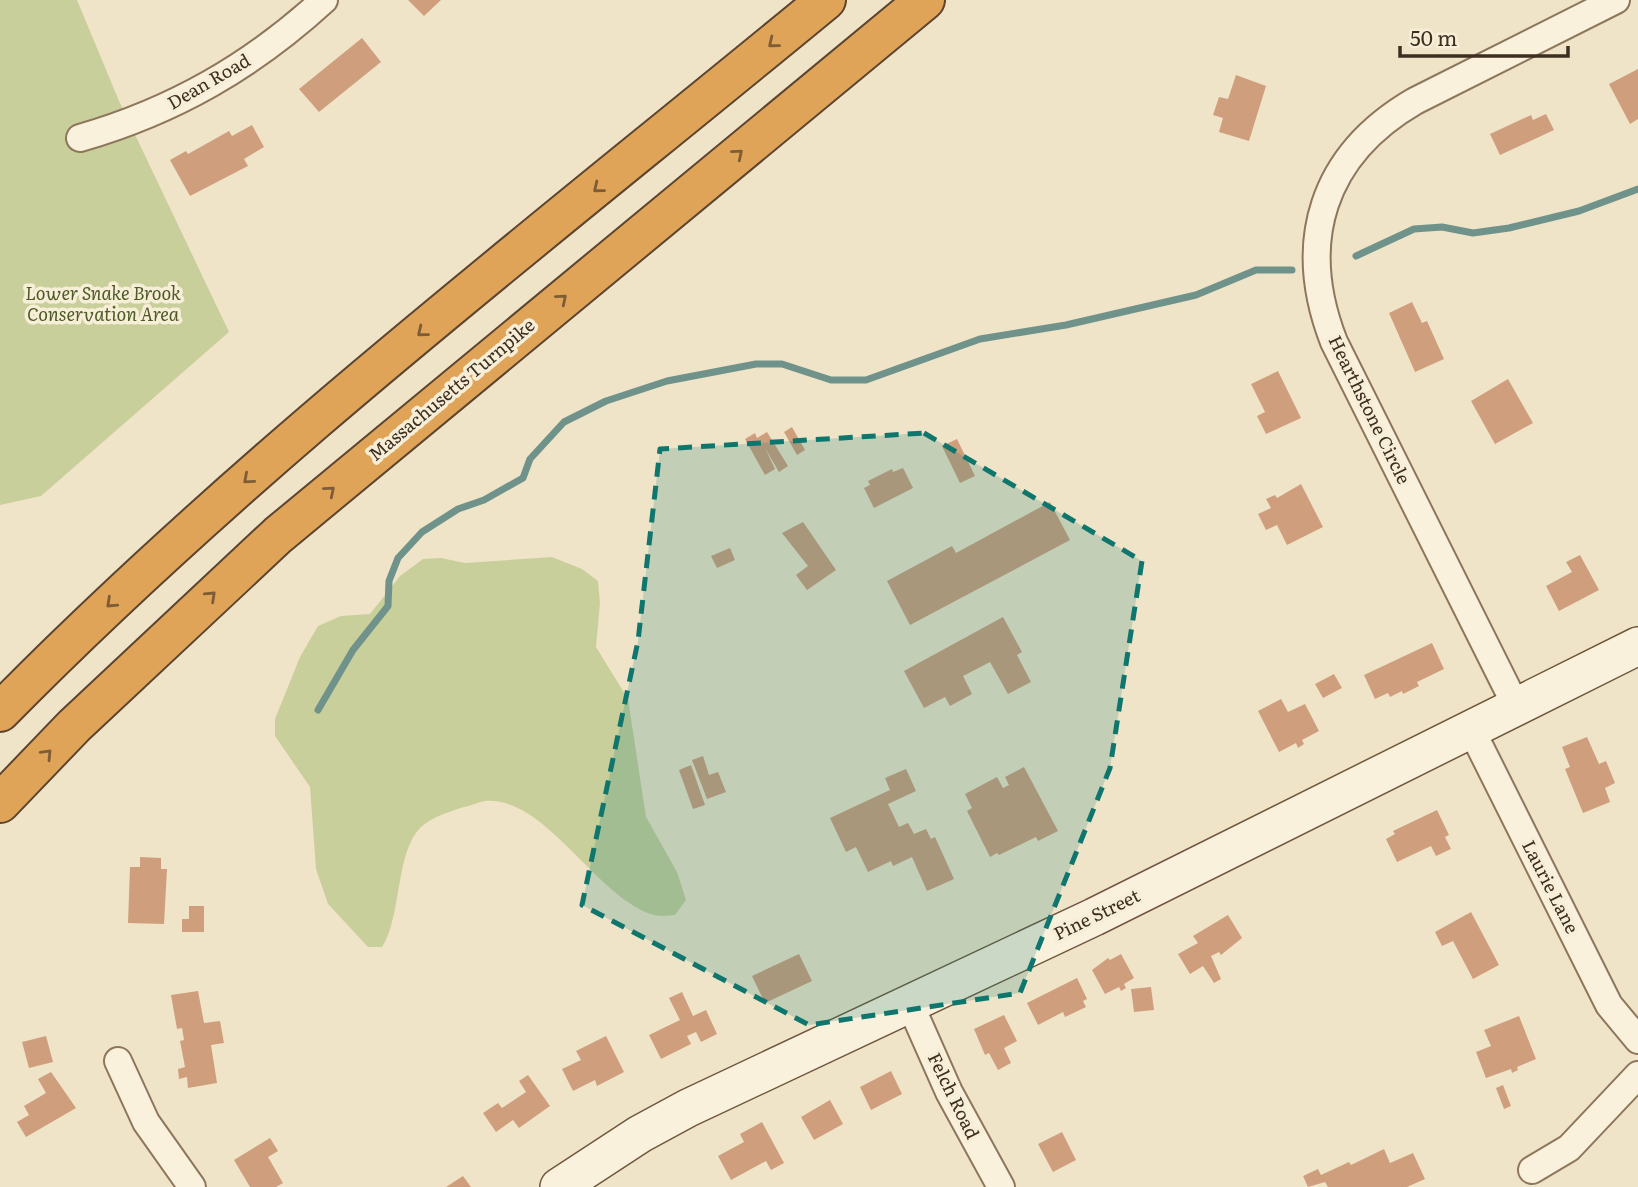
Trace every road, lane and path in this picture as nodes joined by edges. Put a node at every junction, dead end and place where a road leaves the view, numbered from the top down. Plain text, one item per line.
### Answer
1 (324, 0) edge
2 (826, 0) edge
3 (925, 0) edge
4 (1616, 0) edge
5 (80, 138) dead end
6 (1638, 646) edge
7 (1516, 706) junction
8 (0, 712) edge
9 (1471, 729) junction
10 (0, 803) edge
11 (910, 1004) junction
12 (1638, 1041) edge
13 (118, 1061) dead end
14 (1638, 1075) edge
15 (1532, 1170) dead end
16 (192, 1187) edge
17 (559, 1187) edge
18 (1001, 1187) edge

1 - 5 street, Dean Road
2 -> 8 highway
10 -> 3 highway, Massachusetts Turnpike
4 - 7 street, Hearthstone Circle
6 - 7 main road, Pine Street
7 - 9 main road, Pine Street
9 - 11 main road, Pine Street
9 - 12 street, Laurie Lane
11 - 17 main road, Pine Street
11 - 18 street, Felch Road
13 - 16 street
14 - 15 street

